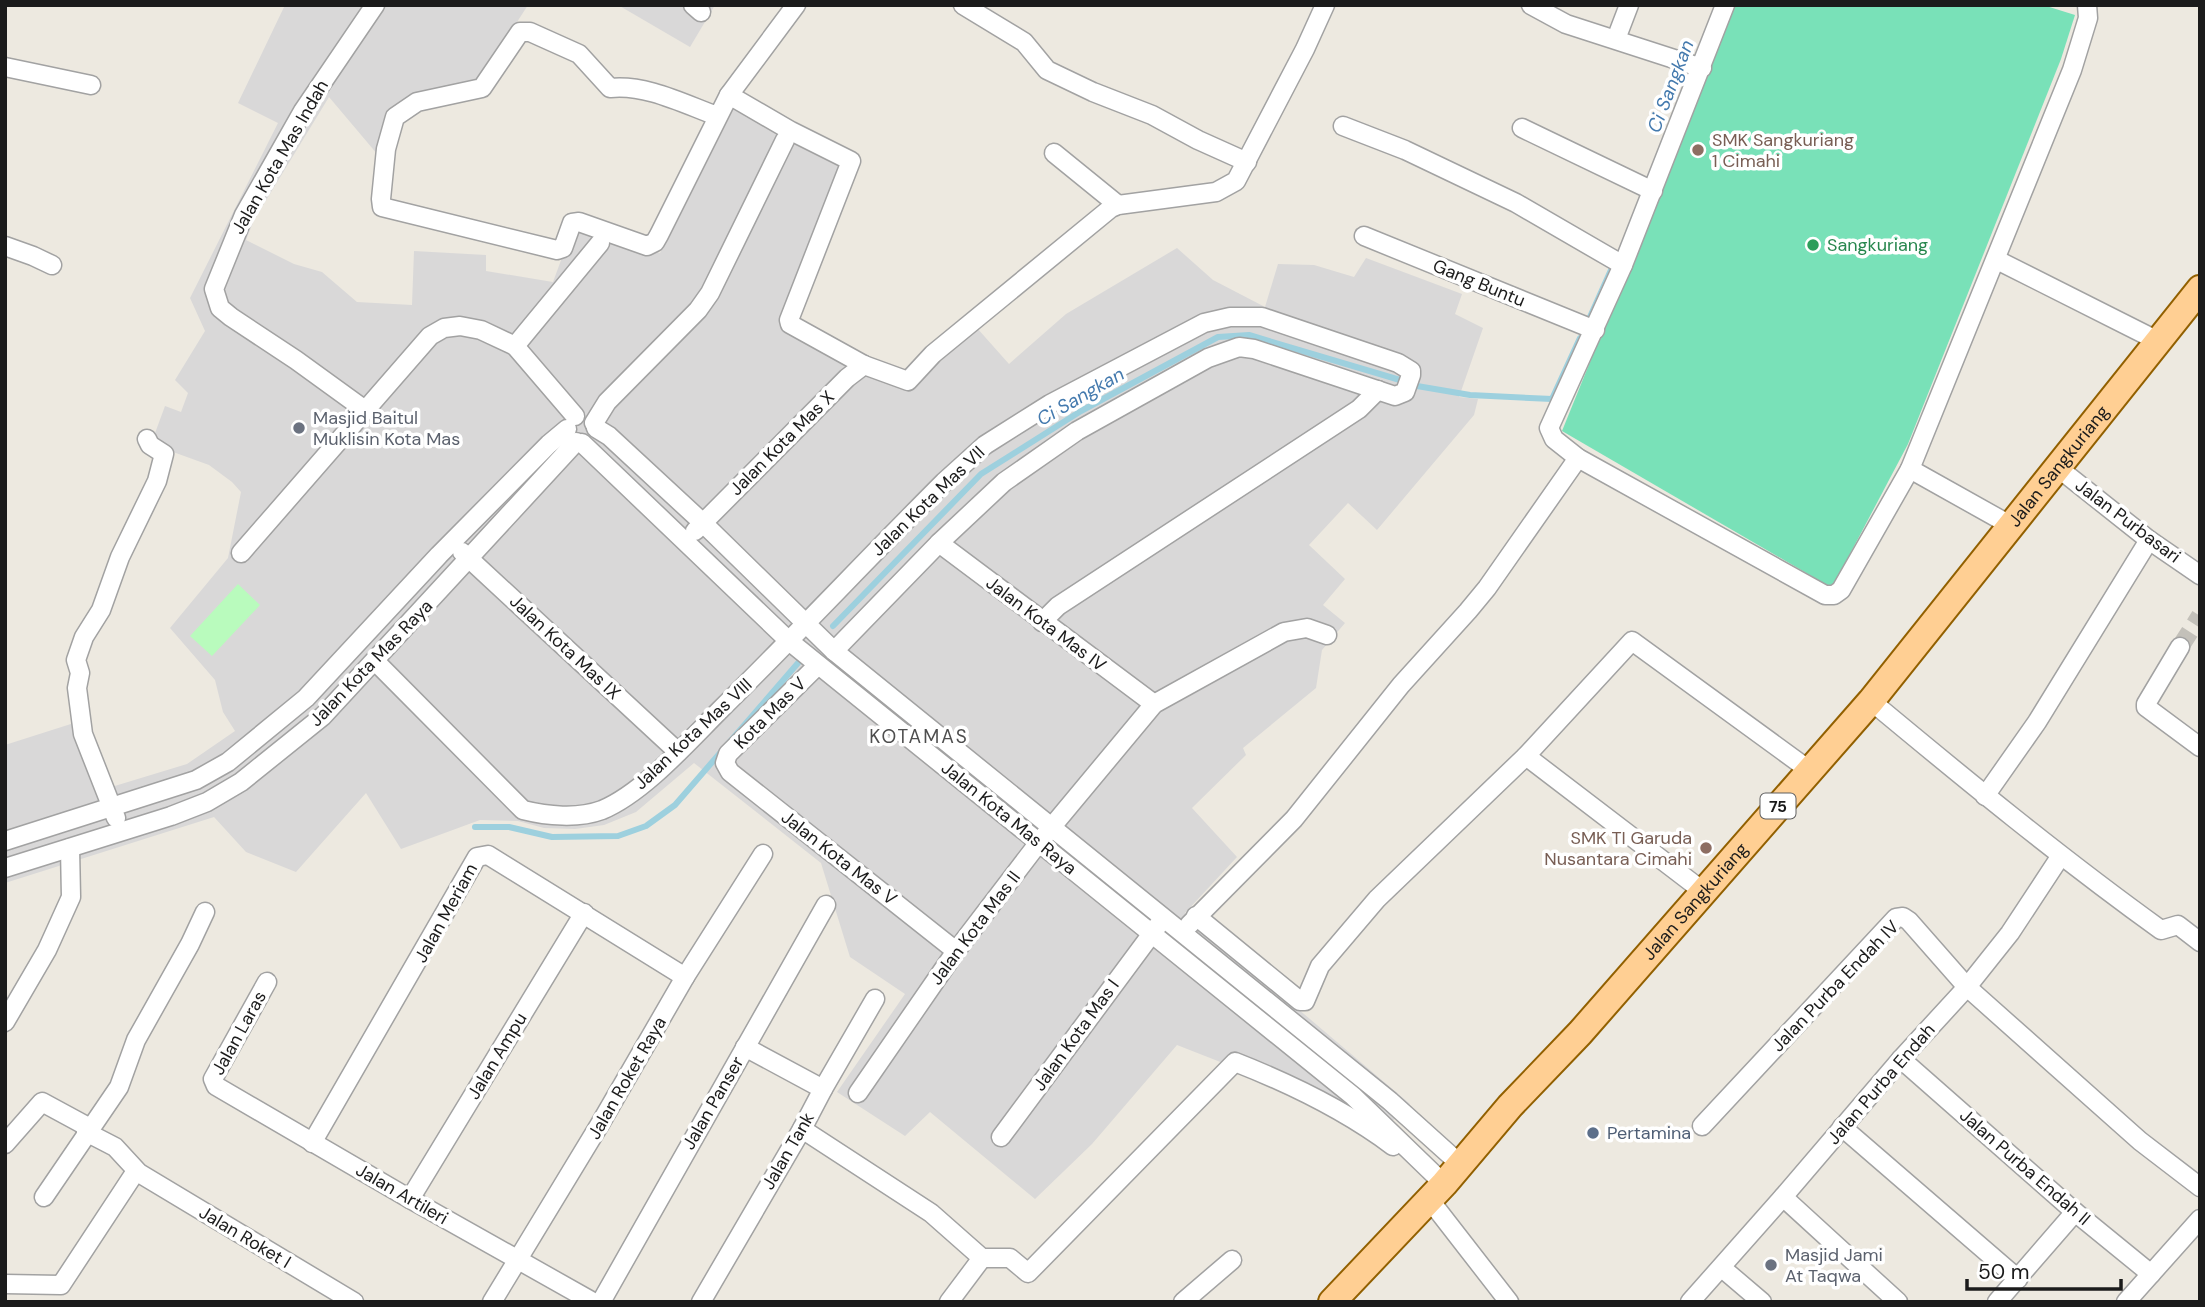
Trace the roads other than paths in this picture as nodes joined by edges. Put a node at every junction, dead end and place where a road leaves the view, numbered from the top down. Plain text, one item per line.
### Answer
1 (375, 5) edge
2 (796, 5) edge
3 (964, 5) edge
4 (1325, 5) edge
5 (1531, 5) edge
6 (1629, 5) edge
7 (1726, 5) edge
8 (2087, 5) edge
9 (1616, 39) junction
10 (1698, 66) junction
11 (5, 67) edge
12 (91, 85) dead end
13 (729, 95) junction
14 (717, 116) junction
15 (1343, 125) dead end
16 (1522, 128) dead end
17 (785, 140) dead end
18 (1054, 153) dead end
19 (1247, 162) junction
20 (1653, 191) junction
21 (1118, 205) junction
22 (1364, 236) dead end
23 (600, 243) dead end
24 (5, 246) edge
25 (1997, 260) junction
26 (52, 265) dead end
27 (1623, 265) junction
28 (2198, 294) edge
29 (1595, 330) junction
30 (2158, 341) junction
31 (515, 346) junction
32 (864, 365) junction
33 (1378, 390) junction
34 (365, 410) junction
35 (581, 427) junction
36 (147, 439) dead end
37 (1578, 458) junction
38 (2057, 467) junction
39 (1910, 469) junction
40 (703, 523) junction
41 (2010, 525) junction
42 (2149, 540) junction
43 (685, 541) junction
44 (452, 543) junction
45 (939, 543) junction
46 (241, 553) dead end
47 (471, 559) junction
48 (2200, 575) edge
49 (1042, 622) junction
50 (806, 624) junction
51 (1327, 635) dead end
52 (789, 641) junction
53 (2180, 647) tunnel mouth
54 (834, 651) junction
55 (375, 661) junction
56 (818, 665) junction
57 (1871, 701) junction
58 (1154, 704) junction
59 (2200, 747) edge
60 (678, 752) junction
61 (1526, 755) junction
62 (726, 763) joint
63 (1809, 771) junction
64 (1985, 796) junction
65 (113, 808) junction
66 (1053, 825) junction
67 (121, 831) junction
68 (5, 841) edge
69 (1040, 841) junction
70 (70, 848) junction
71 (762, 854) dead end
72 (2060, 857) junction
73 (5, 868) edge
74 (1704, 892) junction
75 (826, 905) dead end
76 (205, 912) dead end
77 (584, 913) junction
78 (1196, 916) junction
79 (1163, 918) junction
80 (1152, 933) junction
81 (1183, 933) junction
82 (2200, 942) edge
83 (956, 951) junction
84 (685, 977) junction
85 (267, 982) dead end
86 (1967, 987) junction
87 (875, 999) dead end
88 (5, 1022) edge
89 (745, 1047) junction
90 (1901, 1059) junction
91 (1367, 1082) junction
92 (214, 1083) joint
93 (822, 1089) junction
94 (858, 1093) dead end
95 (1353, 1096) junction
96 (1702, 1126) dead end
97 (1842, 1128) junction
98 (803, 1129) junction
99 (88, 1130) junction
100 (1001, 1137) dead end
101 (312, 1143) junction
102 (5, 1144) edge
103 (1460, 1164) junction
104 (136, 1171) junction
105 (2200, 1187) edge
106 (1436, 1192) junction
107 (44, 1197) dead end
108 (1783, 1197) junction
109 (410, 1199) junction
110 (2075, 1212) junction
111 (2200, 1219) edge
112 (982, 1258) junction
113 (517, 1259) junction
114 (1232, 1260) dead end
115 (1722, 1268) junction
116 (2151, 1274) junction
117 (2018, 1279) junction
118 (5, 1284) edge
119 (354, 1302) edge
120 (492, 1302) edge
121 (593, 1302) edge
122 (601, 1302) edge
123 (701, 1302) edge
124 (949, 1302) edge
125 (1182, 1302) edge
126 (1332, 1302) edge
127 (1509, 1302) edge
128 (1690, 1302) edge
129 (1762, 1302) edge
130 (1898, 1302) edge
131 (1997, 1302) edge
132 (2126, 1302) edge

1 - 34 street, Jalan Kota Mas Indah
2 - 13 street
3 - 19 street
4 - 19 street
5 - 9 street
6 - 9 street
7 - 10 street
8 - 25 street
9 - 10 street
10 - 20 street
11 - 12 street
13 - 14 street
13 - 32 street
14 - 14 street
15 - 27 street
16 - 20 street
17 - 35 street
18 - 21 street
19 - 21 street
20 - 27 street
21 - 32 street
22 - 29 street, Gang Buntu
23 - 31 street
24 - 26 street
25 - 30 street
25 - 39 street
27 - 29 street
28 - 30 main road, Jalan Sangkuriang / 75
29 - 37 street
30 - 38 main road, Jalan Sangkuriang / 75
31 - 34 street
31 - 35 street
32 - 40 street, Jalan Kota Mas X
33 - 45 street
33 - 49 street
33 - 50 street, Jalan Kota Mas VII
34 - 46 street
35 - 40 street, Jalan Kota Mas Raya
35 - 43 street, Jalan Kota Mas Raya
35 - 44 street, Jalan Kota Mas Raya
35 - 47 street, Jalan Kota Mas Raya
36 - 65 street
37 - 39 street
37 - 78 street
38 - 41 main road, Jalan Sangkuriang / 75
38 - 42 street, Jalan Purbasari
39 - 41 street
40 - 43 street, Jalan Kota Mas X
40 - 50 street, Jalan Kota Mas Raya
41 - 57 main road, Jalan Sangkuriang / 75
42 - 48 street, Jalan Purbasari
42 - 64 street
43 - 52 street, Jalan Kota Mas Raya
44 - 47 street, Jalan Kota Mas IX
44 - 65 street, Jalan Kota Mas Raya
45 - 49 street, Jalan Kota Mas IV
45 - 54 street
47 - 55 street, Jalan Kota Mas Raya
47 - 60 street, Jalan Kota Mas IX
49 - 58 street, Jalan Kota Mas IV
50 - 52 street, Jalan Kota Mas VIII
50 - 54 street, Jalan Kota Mas Raya
51 - 58 street
52 - 56 street, Jalan Kota Mas Raya
52 - 60 street, Jalan Kota Mas VIII
53 - 59 street
54 - 66 street, Jalan Kota Mas Raya
55 - 60 street, Jalan Kota Mas VIII
55 - 67 street, Jalan Kota Mas Raya
56 - 62 street, Kota Mas V
56 - 69 street, Jalan Kota Mas Raya
57 - 63 main road, Jalan Sangkuriang / 75
57 - 64 street
58 - 66 street, Jalan Kota Mas II
61 - 63 street
61 - 74 street
61 - 78 street
62 - 83 street, Jalan Kota Mas V
63 - 74 main road, Jalan Sangkuriang / 75
64 - 72 street
65 - 67 street
65 - 68 street, Jalan Kota Mas Raya
66 - 69 street, Jalan Kota Mas II
66 - 79 street, Jalan Kota Mas Raya
67 - 70 street, Jalan Kota Mas Raya
69 - 80 street, Jalan Kota Mas Raya
69 - 83 street, Jalan Kota Mas II
70 - 73 street, Jalan Kota Mas Raya
70 - 88 street
71 - 84 street, Jalan Roket Raya
72 - 82 street
72 - 86 street, Jalan Purba Endah
74 - 103 main road, Jalan Sangkuriang / 75
75 - 89 street, Jalan Panser
76 - 99 street
77 - 84 street, Jalan Meriam
77 - 101 street, Jalan Meriam
77 - 109 street, Jalan Ampu
78 - 81 street
79 - 80 street, Jalan Kota Mas I
79 - 81 street, Jalan Kota Mas Raya
80 - 95 street, Jalan Kota Mas Raya
80 - 100 street, Jalan Kota Mas I
81 - 91 street, Jalan Kota Mas Raya
83 - 94 street, Jalan Kota Mas II
84 - 113 street, Jalan Roket Raya
85 - 92 street, Jalan Laras
86 - 90 street, Jalan Purba Endah
86 - 96 street, Jalan Purba Endah IV
86 - 105 street
87 - 93 street, Jalan Tank
89 - 93 street
89 - 122 street, Jalan Panser
90 - 97 street, Jalan Purba Endah
90 - 110 street, Jalan Purba Endah II
91 - 95 street
91 - 103 street, Jalan Kota Mas Raya
92 - 101 street, Jalan Artileri
93 - 98 street, Jalan Tank
95 - 106 street, Jalan Kota Mas Raya
97 - 108 street, Jalan Purba Endah
97 - 117 street
98 - 112 street
98 - 123 street, Jalan Tank
99 - 102 street, Jalan Roket I
99 - 104 street, Jalan Roket I
99 - 107 street
101 - 109 street, Jalan Artileri
103 - 106 main road, Jalan Sangkuriang / 75
104 - 118 street
104 - 119 street, Jalan Roket I
106 - 112 street
106 - 126 main road, Jalan Sangkuriang / 75
106 - 127 street
108 - 115 street, Jalan Purba Endah
108 - 130 street
109 - 113 street, Jalan Artileri
110 - 116 street, Jalan Purba Endah II
110 - 117 street
111 - 116 street
112 - 124 street
113 - 120 street, Jalan Roket Raya
113 - 121 street, Jalan Artileri
114 - 125 street
115 - 128 street, Jalan Purba Endah
115 - 129 street
116 - 132 street
117 - 131 street

